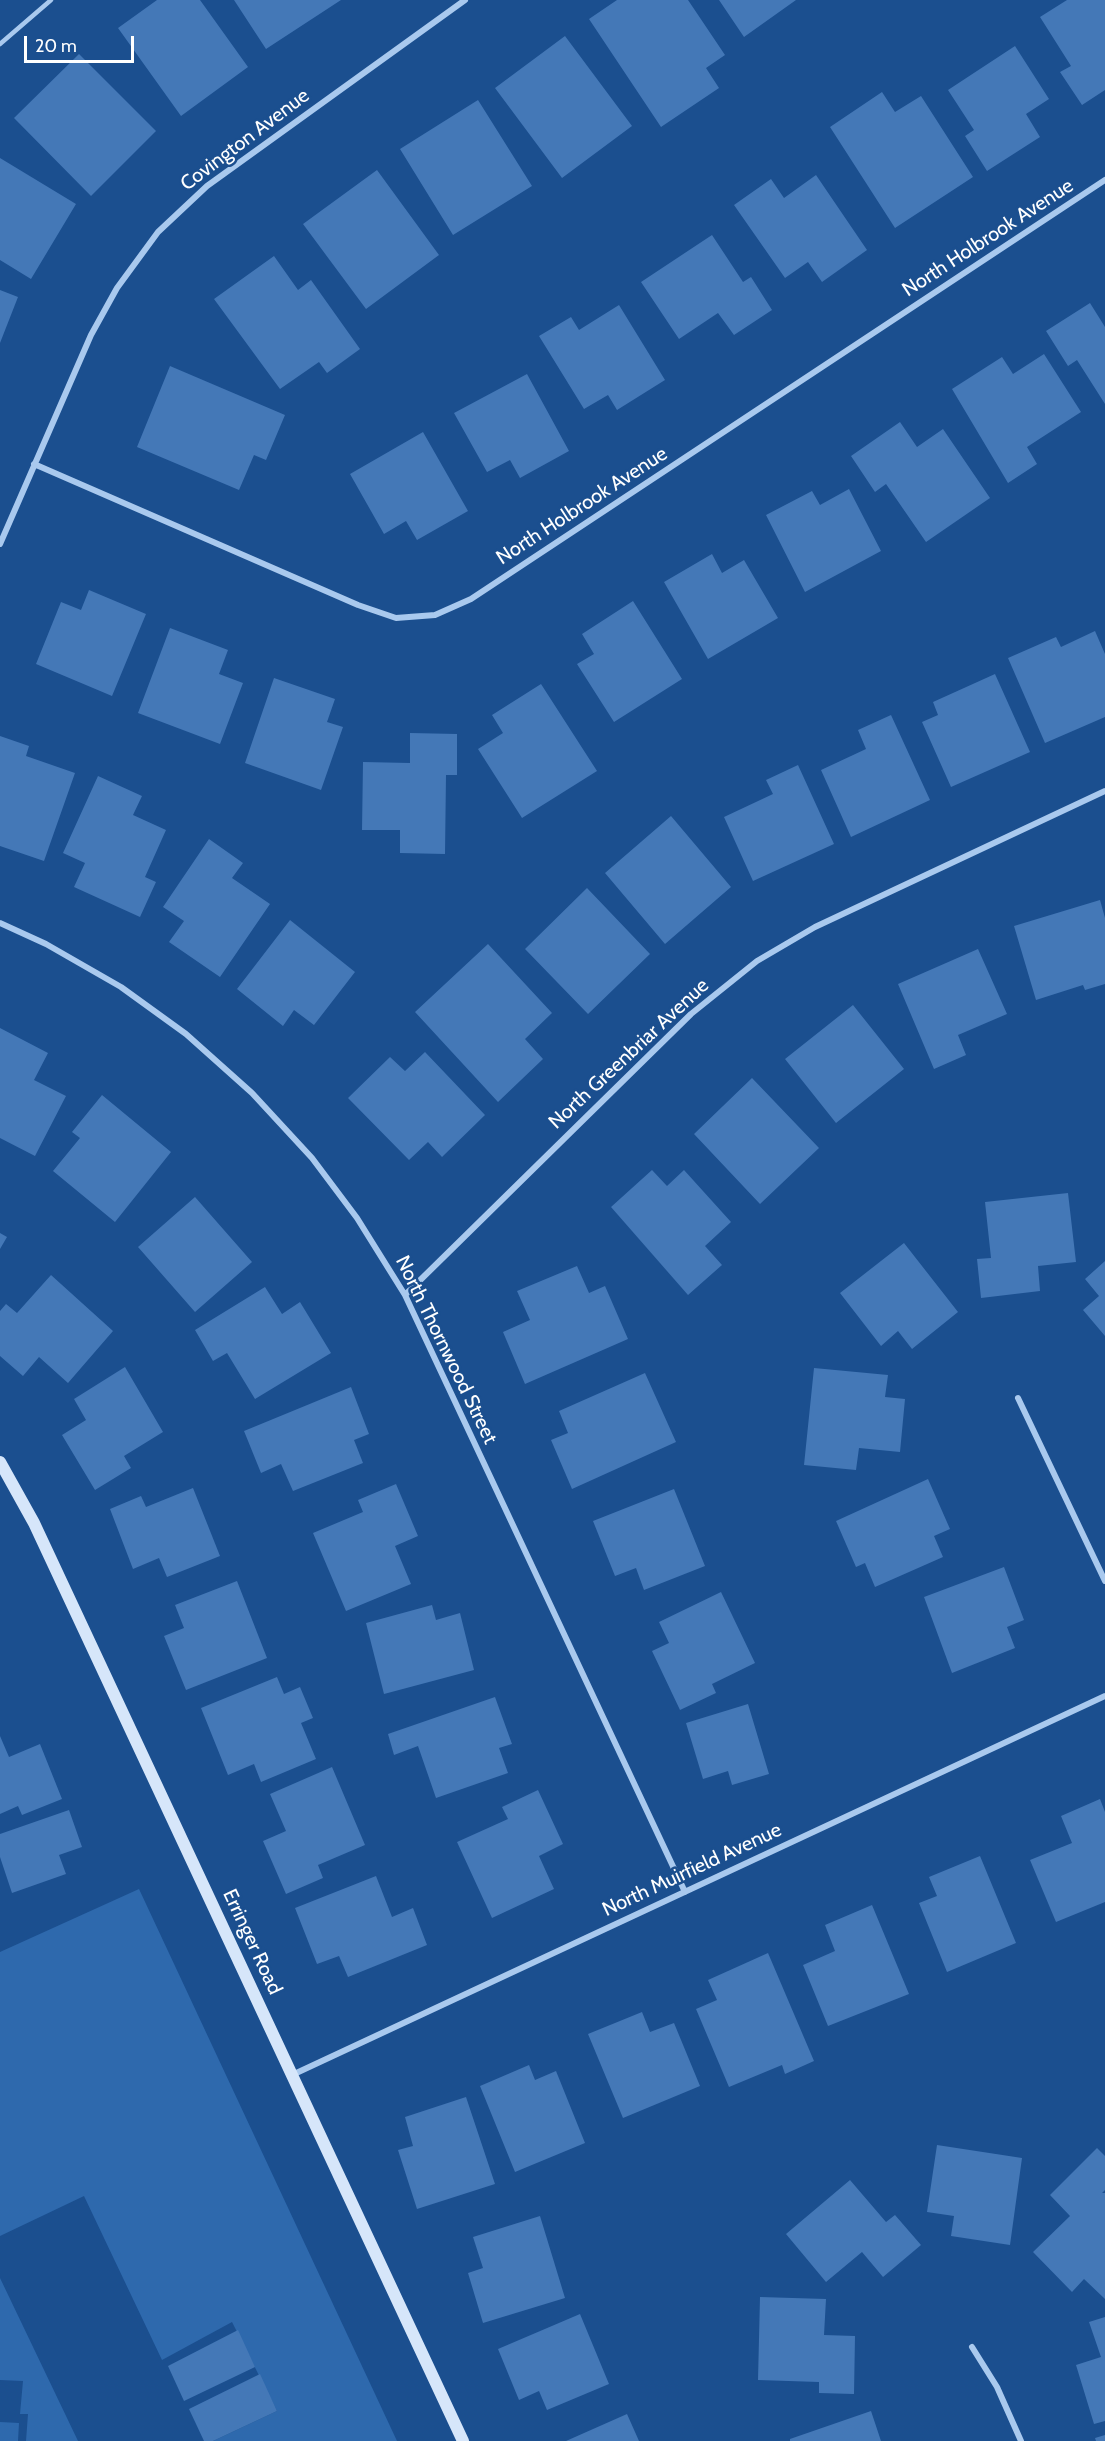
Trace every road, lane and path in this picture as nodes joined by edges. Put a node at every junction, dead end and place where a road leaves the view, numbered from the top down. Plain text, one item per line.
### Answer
1 (51, 0) edge
2 (465, 0) edge
3 (0, 44) edge
4 (1105, 180) edge
5 (34, 464) junction
6 (0, 544) edge
7 (1105, 791) edge
8 (0, 923) edge
9 (405, 1295) junction
10 (1018, 1398) dead end
11 (0, 1462) edge
12 (1105, 1581) edge
13 (1105, 1696) edge
14 (685, 1892) junction
15 (292, 2075) junction
16 (972, 2347) dead end
17 (463, 2441) edge
18 (1021, 2441) edge

1 - 3 lane
2 - 5 street, Covington Avenue
4 - 5 street, North Holbrook Avenue
5 - 6 street, Covington Avenue
7 - 9 street, North Greenbriar Avenue
8 - 9 street, North Thornwood Street
9 - 14 street, North Thornwood Street
10 - 12 street
11 - 15 street, Erringer Road
13 - 14 street, North Muirfield Avenue
14 - 15 street, North Muirfield Avenue
15 - 17 street, Erringer Road
16 - 18 street

